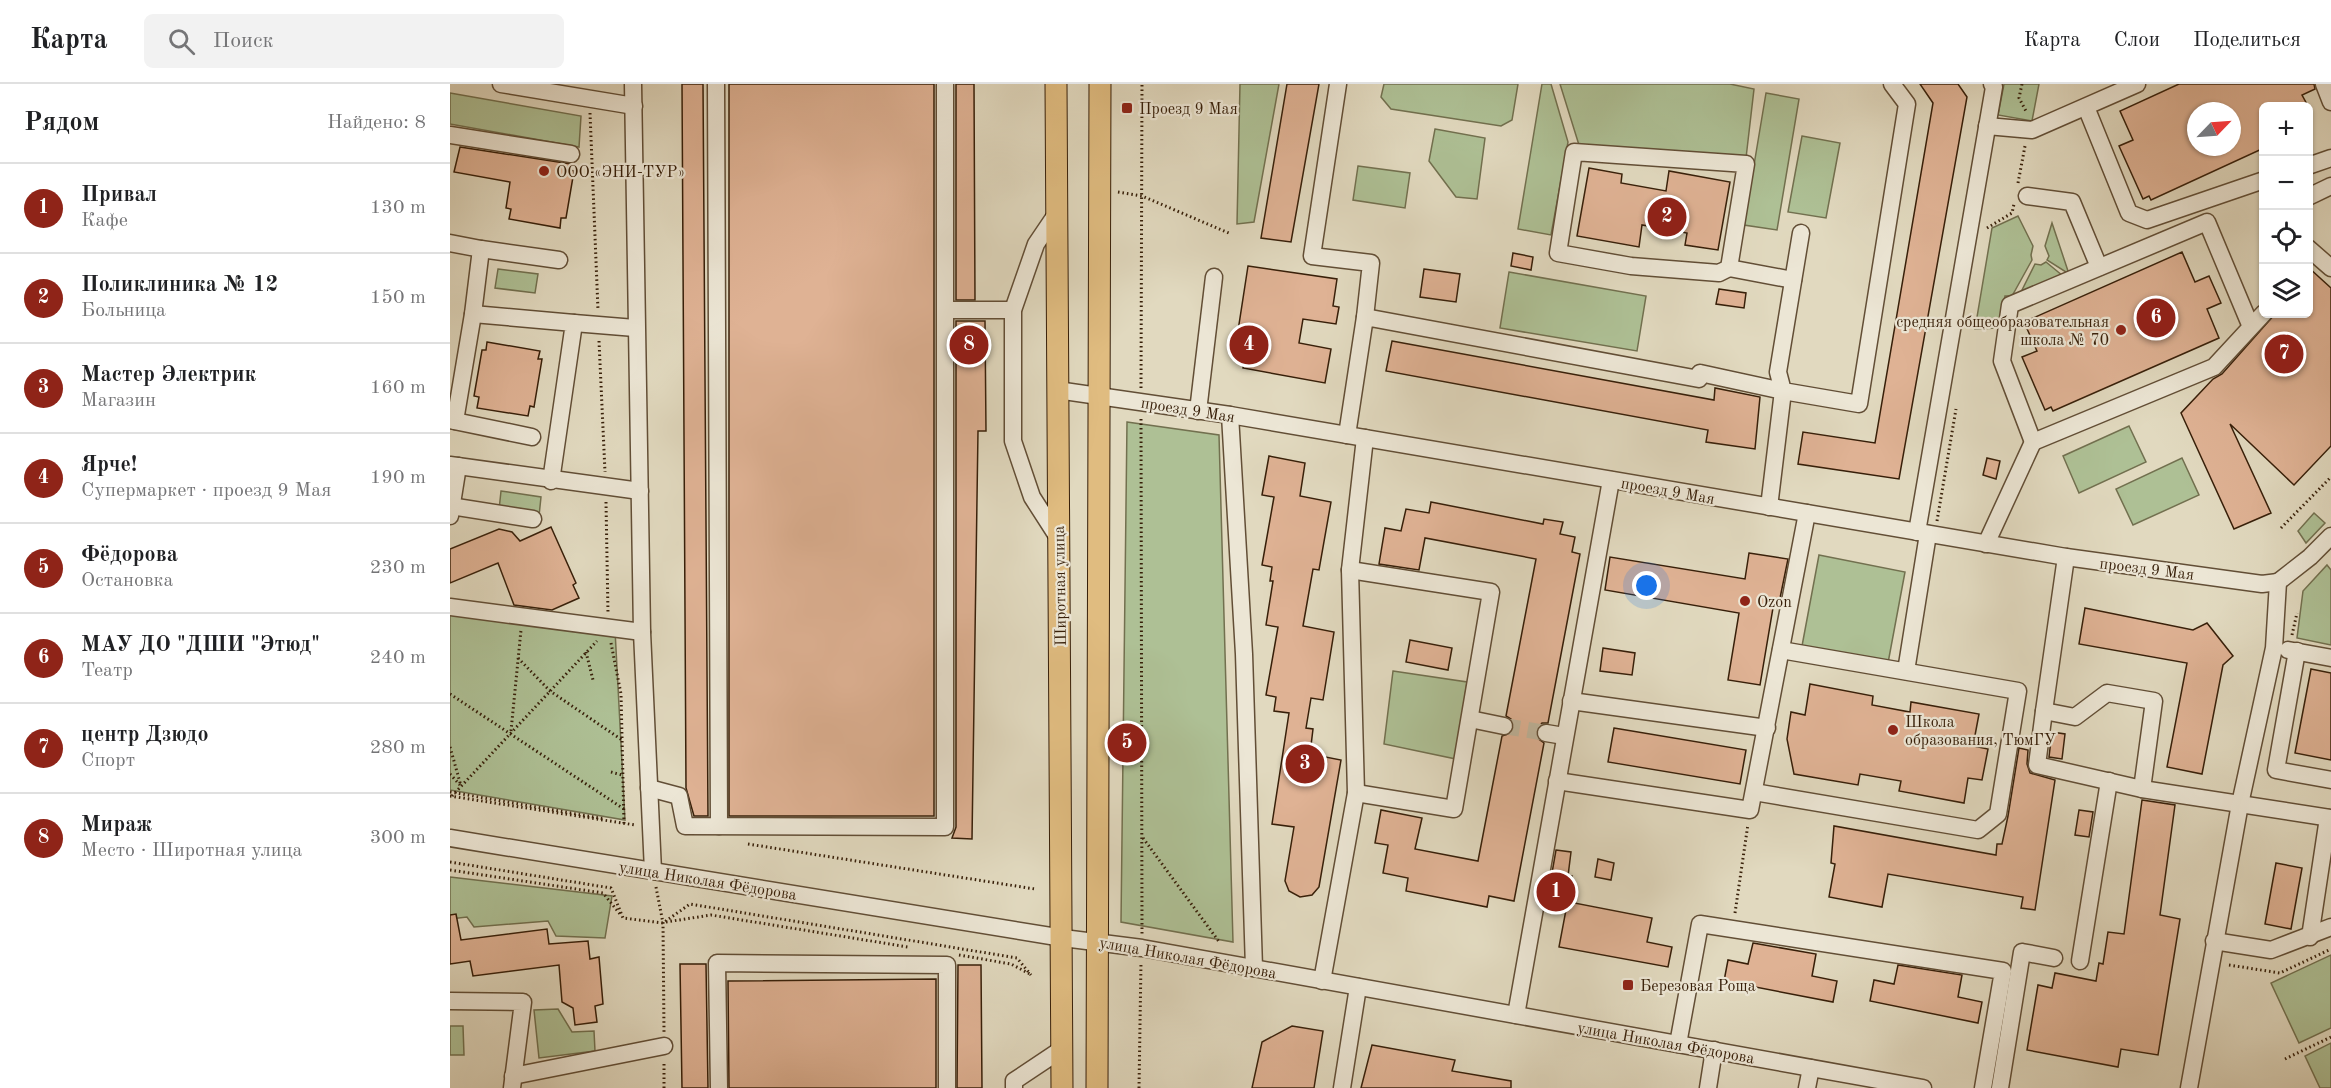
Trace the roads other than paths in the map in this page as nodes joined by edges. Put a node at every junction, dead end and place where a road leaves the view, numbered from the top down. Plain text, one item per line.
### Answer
1 (501, 84) edge
2 (633, 84) edge
3 (716, 84) edge
4 (945, 84) edge
5 (1056, 84) edge
6 (1100, 84) edge
7 (1338, 84) edge
8 (1892, 84) edge
9 (1992, 84) edge
10 (2137, 84) edge
11 (2324, 84) edge
12 (2331, 102) edge
13 (634, 106) junction
14 (2086, 107) junction
15 (1987, 126) junction
16 (450, 135) edge
17 (571, 154) dead end
18 (2331, 158) edge
19 (2313, 164) edge
20 (2259, 182) edge
21 (2331, 186) edge
22 (2313, 195) edge
23 (2019, 197) road end
24 (1057, 213) junction
25 (1802, 233) dead end
26 (450, 243) edge
27 (481, 249) junction
28 (2313, 257) edge
29 (559, 260) dead end
30 (2099, 267) junction
31 (1729, 268) junction
32 (2331, 268) edge
33 (1214, 277) dead end
34 (1793, 280) junction
35 (946, 310) junction
36 (1013, 310) junction
37 (473, 314) junction
38 (1365, 317) junction
39 (2259, 318) edge
40 (574, 323) junction
41 (2251, 327) junction
42 (635, 328) junction
43 (1058, 390) junction
44 (1783, 391) junction
45 (1099, 396) junction
46 (1198, 411) junction
47 (1230, 415) junction
48 (453, 420) edge
49 (1347, 435) junction
50 (532, 437) dead end
51 (1365, 438) junction
52 (2033, 442) junction
53 (454, 466) edge
54 (1611, 480) junction
55 (551, 481) junction
56 (640, 491) junction
57 (1769, 507) junction
58 (451, 509) edge
59 (1807, 513) junction
60 (533, 519) dead end
61 (1927, 533) junction
62 (2331, 536) edge
63 (1059, 539) junction
64 (1986, 544) junction
65 (2066, 558) junction
66 (1350, 570) junction
67 (2278, 582) junction
68 (450, 607) edge
69 (642, 632) junction
70 (1781, 650) junction
71 (2287, 650) junction
72 (2331, 658) edge
73 (1906, 672) junction
74 (1571, 701) junction
75 (2044, 711) junction
76 (1470, 719) junction
77 (1504, 726) tunnel mouth
78 (1767, 728) junction
79 (1546, 733) tunnel mouth
80 (1564, 736) junction
81 (2331, 780) edge
82 (1557, 781) junction
83 (2109, 781) junction
84 (649, 788) junction
85 (2142, 789) junction
86 (1754, 792) junction
87 (1356, 793) junction
88 (2240, 804) junction
89 (2330, 818) edge
90 (719, 826) junction
91 (450, 838) edge
92 (652, 871) junction
93 (2331, 927) edge
94 (2310, 937) junction
95 (1063, 938) junction
96 (2214, 941) junction
97 (1097, 942) junction
98 (2054, 958) dead end
99 (2080, 961) dead end
100 (1254, 968) junction
101 (1322, 981) junction
102 (1358, 987) junction
103 (450, 1001) edge
104 (1516, 1015) junction
105 (1678, 1044) junction
106 (664, 1046) road end
107 (1062, 1049) junction
108 (1714, 1050) junction
109 (1811, 1068) junction
110 (512, 1082) edge
111 (718, 1088) edge
112 (946, 1088) edge
113 (1014, 1088) edge
114 (1062, 1088) edge
115 (1097, 1088) edge
116 (1342, 1088) edge
117 (1708, 1088) edge
118 (1807, 1088) edge
119 (1923, 1088) edge
120 (1983, 1088) edge
121 (2000, 1088) edge
122 (2189, 1088) edge

1 - 13 street
2 - 13 street
3 - 90 street
4 - 35 street
5 - 24 main road, Широтная улица
6 - 45 main road
7 - 38 street
8 - 44 street
9 - 15 street
10 - 14 street
11 - 12 street
13 - 42 street
14 - 15 street
14 - 20 street
15 - 61 street
16 - 17 street
18 - 19 street
21 - 22 street
23 - 30 street
24 - 36 street
24 - 43 main road, Широтная улица
25 - 34 street
26 - 27 street
27 - 29 street
27 - 37 street
28 - 32 street
30 - 41 street
30 - 52 street
31 - 31 street
31 - 34 street
33 - 46 street
34 - 44 street
35 - 36 street
35 - 90 street
36 - 63 street
37 - 40 street
37 - 48 street
38 - 44 street
38 - 49 street
39 - 41 street
40 - 42 street
40 - 55 street
41 - 52 street
42 - 56 street
43 - 45 street, проезд 9 Мая
43 - 63 main road, Широтная улица
44 - 57 street
45 - 46 street, проезд 9 Мая
45 - 97 main road
46 - 47 street, проезд 9 Мая
47 - 49 street, проезд 9 Мая
47 - 100 street
48 - 50 street
49 - 51 street, проезд 9 Мая
51 - 54 street, проезд 9 Мая
51 - 66 street
52 - 64 street
53 - 55 street
53 - 58 street
54 - 57 street, проезд 9 Мая
54 - 74 street
55 - 56 street
56 - 69 street
57 - 59 street, проезд 9 Мая
58 - 60 street
59 - 61 street, проезд 9 Мая
59 - 70 street
61 - 64 street, проезд 9 Мая
61 - 73 street
62 - 67 street
63 - 95 main road, Широтная улица
64 - 65 street, проезд 9 Мая
65 - 67 street, проезд 9 Мая
65 - 75 street
66 - 76 street
66 - 87 street
67 - 71 street
68 - 69 street
69 - 84 street
70 - 73 street
70 - 78 street
71 - 72 street
71 - 81 street
71 - 88 street
73 - 86 street
74 - 78 street
74 - 80 street
75 - 83 street
75 - 85 street
76 - 77 street
76 - 87 street
78 - 86 street
79 - 80 street
80 - 82 street
82 - 86 street
82 - 104 street
83 - 85 street
83 - 99 street
84 - 90 street
84 - 92 street
85 - 88 street
87 - 101 street
88 - 89 street
88 - 96 street
89 - 94 street
91 - 92 street, улица Николая Фёдорова
92 - 95 street, улица Николая Фёдорова
93 - 94 street
94 - 96 street
95 - 97 street, улица Николая Фёдорова
95 - 107 main road, Широтная улица
96 - 122 street
97 - 100 street, улица Николая Фёдорова
97 - 115 main road
98 - 121 street
100 - 101 street, улица Николая Фёдорова
101 - 102 street, улица Николая Фёдорова
102 - 104 street, улица Николая Фёдорова
102 - 116 street
103 - 110 street
104 - 105 street, улица Николая Фёдорова
105 - 108 street, улица Николая Фёдорова
105 - 120 street
106 - 110 street
107 - 113 street
107 - 114 main road, Широтная улица
108 - 109 street, улица Николая Фёдорова
108 - 117 street
109 - 118 street
109 - 119 street, улица Николая Фёдорова
111 - 112 street

